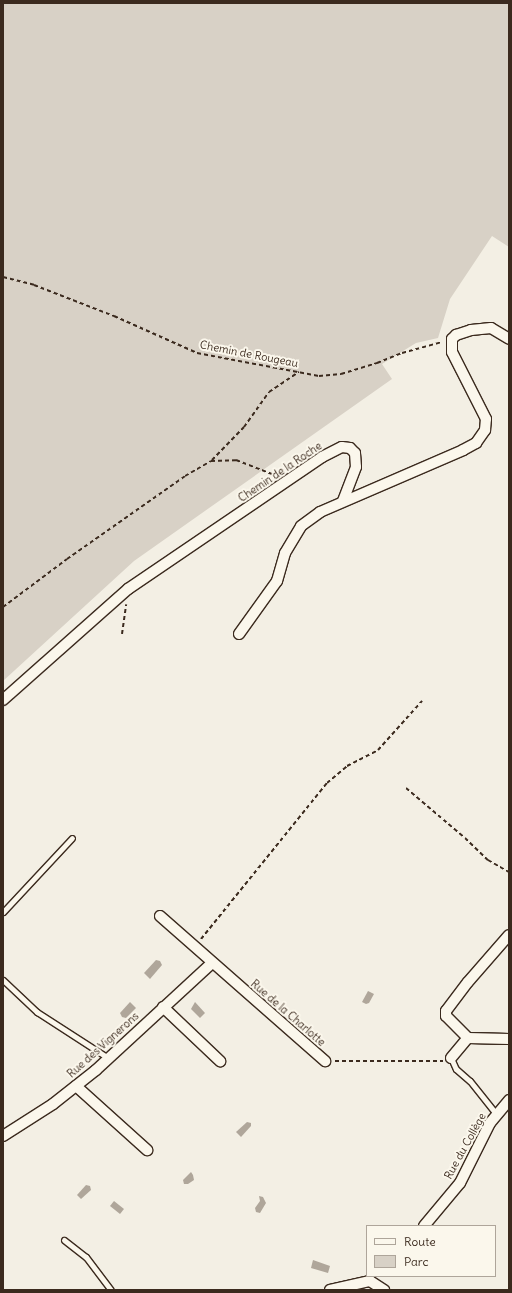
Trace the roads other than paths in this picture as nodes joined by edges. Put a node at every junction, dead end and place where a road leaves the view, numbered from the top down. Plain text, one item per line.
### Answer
1 (509, 339) edge
2 (343, 502) junction
3 (238, 634) dead end
4 (3, 700) edge
5 (72, 838) dead end
6 (3, 912) edge
7 (160, 916) dead end
8 (509, 935) edge
9 (212, 963) junction
10 (3, 980) edge
11 (163, 1007) junction
12 (468, 1038) junction
13 (509, 1039) edge
14 (108, 1058) junction
15 (452, 1058) joint
16 (220, 1061) dead end
17 (325, 1061) road end
18 (76, 1086) junction
19 (509, 1100) edge
20 (497, 1115) junction
21 (3, 1136) edge
22 (147, 1150) dead end
23 (426, 1224) edge
24 (64, 1240) dead end
25 (373, 1278) edge
26 (350, 1288) edge
27 (111, 1290) edge
28 (330, 1290) edge
29 (363, 1290) edge
30 (384, 1290) edge

1 - 2 street
2 - 3 street
2 - 4 street, Chemin de la Roche
5 - 6 lane
7 - 9 street, Rue de la Charlotte
8 - 12 street
9 - 11 street, Rue des Vignerons
9 - 17 street, Rue de la Charlotte
10 - 14 lane
11 - 14 street, Rue des Vignerons
11 - 16 street
12 - 13 street
12 - 15 street
14 - 18 street, Rue des Vignerons
15 - 20 lane
18 - 21 street, Rue des Vignerons
18 - 22 street
19 - 20 street, Rue du Collège
20 - 23 street, Rue du Collège
24 - 27 lane
25 - 26 street
25 - 29 street
25 - 30 street
26 - 28 street

